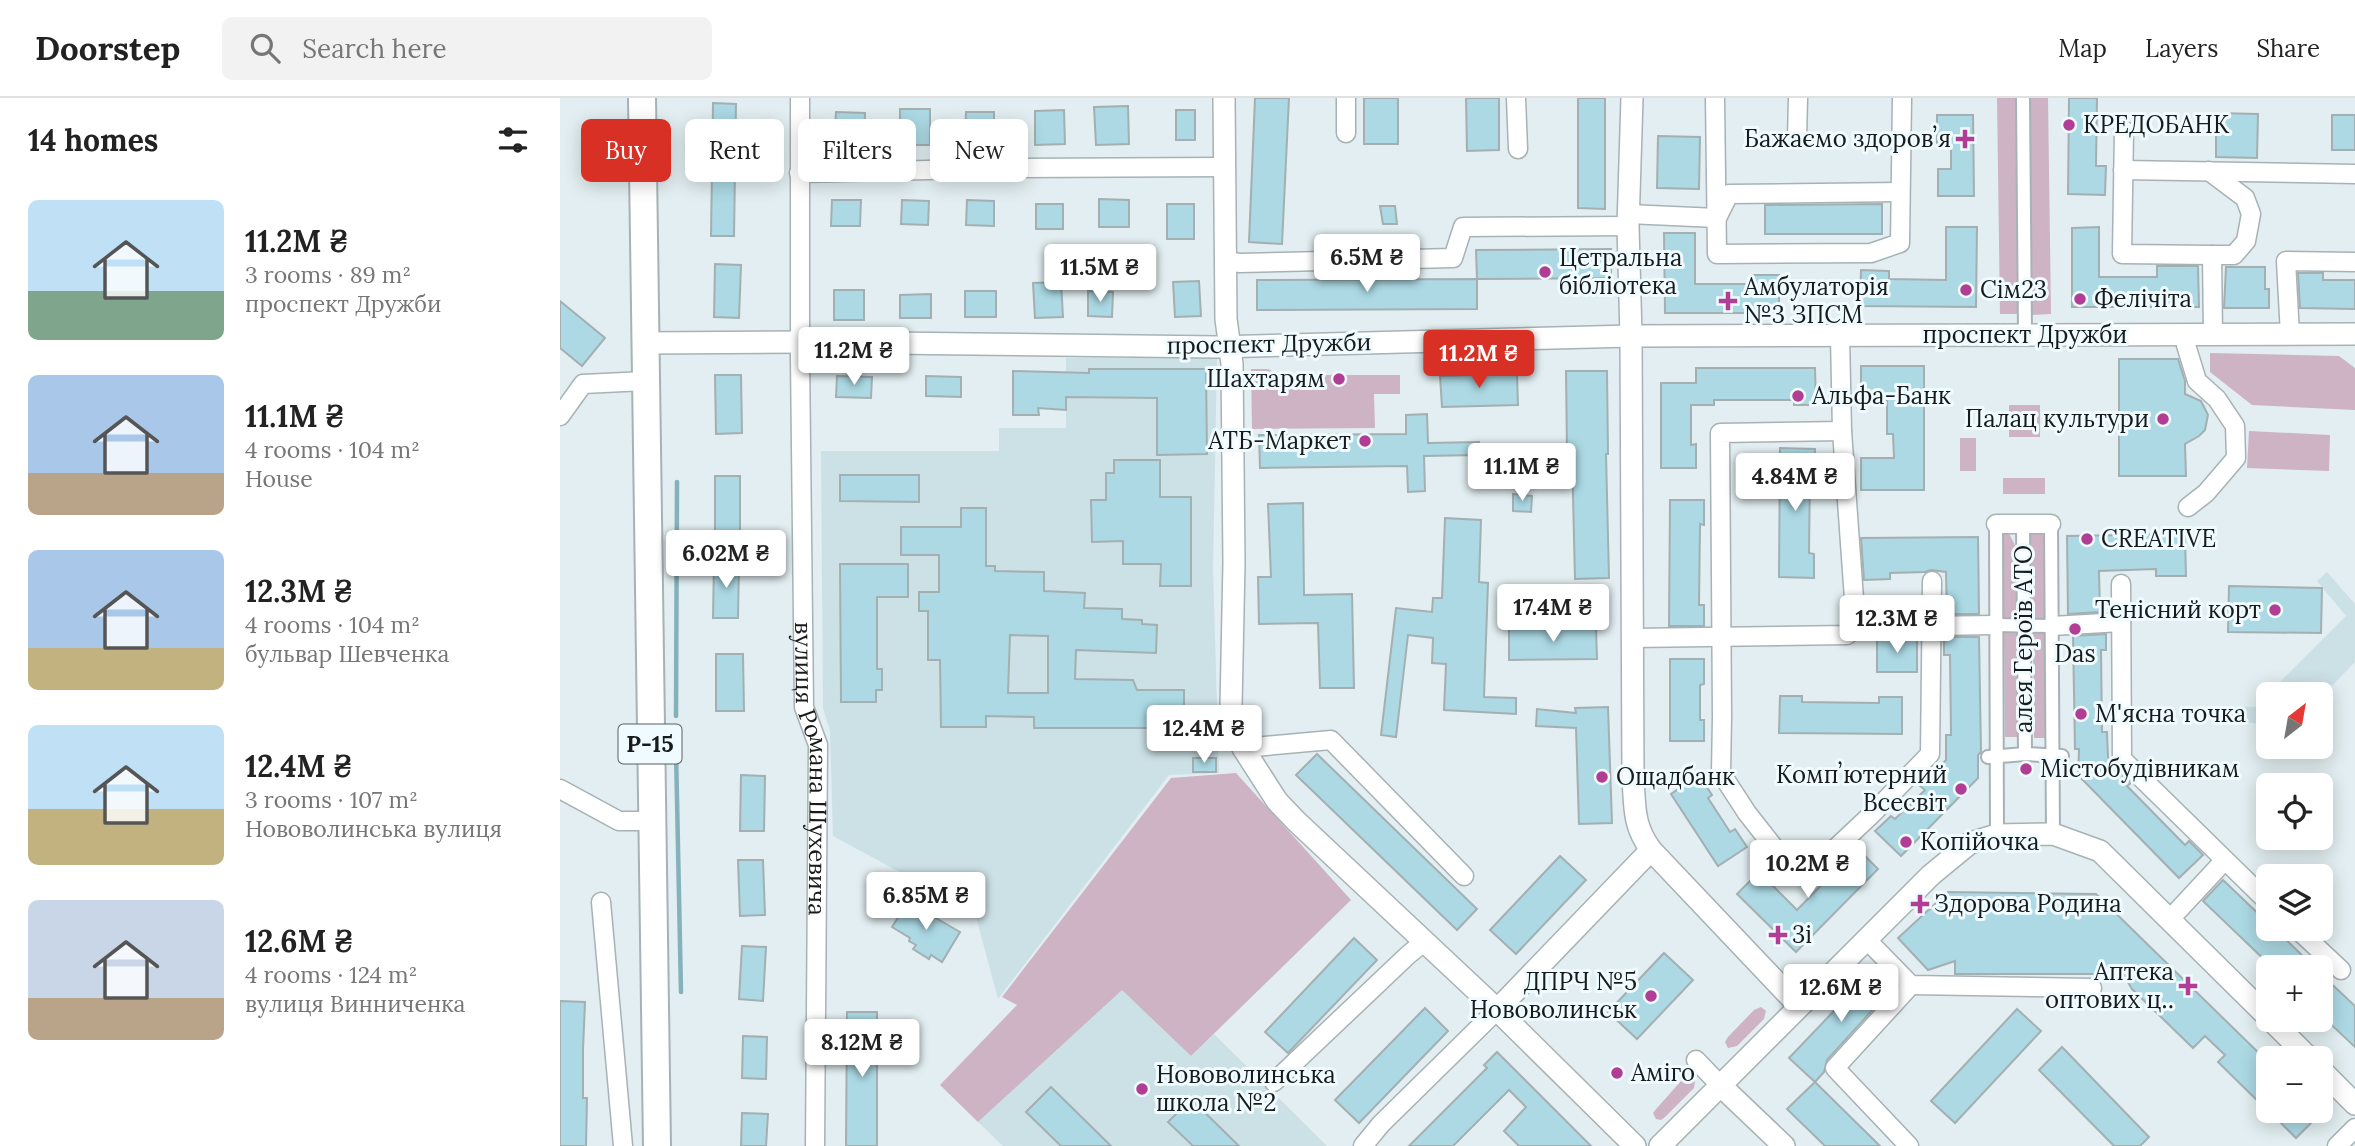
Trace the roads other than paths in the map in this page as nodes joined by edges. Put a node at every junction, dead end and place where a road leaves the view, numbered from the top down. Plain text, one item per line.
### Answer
1 (642, 98) edge
2 (800, 98) edge
3 (1224, 98) edge
4 (1346, 98) edge
5 (1516, 98) edge
6 (1632, 98) edge
7 (1715, 98) edge
8 (1798, 98) edge
9 (1902, 98) edge
10 (2023, 98) edge
11 (800, 119) edge
12 (2124, 130) dead end
13 (1346, 134) dead end
14 (1797, 138) dead end
15 (1518, 149) dead end
16 (1224, 167) junction
17 (916, 170) edge
18 (2123, 170) junction
19 (2209, 171) junction
20 (2355, 174) edge
21 (799, 182) edge
22 (1900, 192) junction
23 (1717, 218) junction
24 (1628, 220) junction
25 (2212, 255) junction
26 (1224, 261) junction
27 (2355, 262) edge
28 (2355, 334) edge
29 (2025, 335) junction
30 (2185, 335) junction
31 (2213, 335) junction
32 (2290, 335) junction
33 (1631, 336) junction
34 (1840, 336) junction
35 (800, 342) junction
36 (645, 343) junction
37 (1230, 346) junction
38 (645, 381) junction
39 (560, 416) edge
40 (1842, 431) junction
41 (2188, 507) dead end
42 (2023, 523) junction
43 (1996, 524) joint
44 (2051, 524) joint
45 (1932, 580) dead end
46 (2121, 584) dead end
47 (2121, 622) junction
48 (1996, 625) junction
49 (2024, 626) junction
50 (2052, 626) junction
51 (1856, 627) junction
52 (1932, 627) junction
53 (1722, 637) junction
54 (1633, 638) junction
55 (1243, 748) junction
56 (2025, 754) junction
57 (2058, 756) junction
58 (1992, 757) junction
59 (560, 789) edge
60 (651, 821) junction
61 (2053, 834) junction
62 (1997, 835) junction
63 (1651, 850) junction
64 (2224, 861) junction
65 (1464, 876) dead end
66 (2256, 891) edge
67 (601, 902) dead end
68 (2170, 919) junction
69 (1866, 939) junction
70 (1425, 941) junction
71 (2310, 941) edge
72 (2341, 970) dead end
73 (1912, 985) junction
74 (2092, 988) dead end
75 (2256, 1004) edge
76 (1798, 1006) junction
77 (1497, 1010) junction
78 (2284, 1032) edge
79 (2297, 1046) edge
80 (1696, 1060) dead end
81 (1274, 1082) dead end
82 (2333, 1082) edge
83 (1720, 1085) junction
84 (2355, 1104) edge
85 (2355, 1128) edge
86 (623, 1146) edge
87 (657, 1146) edge
88 (815, 1146) edge
89 (1363, 1146) edge
90 (1635, 1146) edge
91 (1660, 1146) edge
92 (1784, 1146) edge
93 (1909, 1146) edge
94 (2337, 1146) edge

1 - 36 main road, Р-15
2 - 11 street, вулиця Романа Шухевича
3 - 16 street
4 - 13 street
5 - 15 street
6 - 24 street
7 - 23 street
8 - 14 street
9 - 22 street
10 - 29 street
12 - 18 street
16 - 17 street
16 - 26 street
18 - 19 street
18 - 25 street
19 - 20 street
19 - 25 street
21 - 35 street, вулиця Романа Шухевича
22 - 23 street
22 - 23 street
23 - 24 street
24 - 26 street
24 - 33 street
25 - 31 street
26 - 37 street
27 - 32 street
28 - 32 street, проспект Дружби
29 - 30 street, проспект Дружби
29 - 34 street, проспект Дружби
30 - 31 street, проспект Дружби
30 - 41 street
31 - 32 street, проспект Дружби
33 - 34 street, проспект Дружби
33 - 37 street, проспект Дружби
33 - 54 street
34 - 40 street
35 - 36 street, проспект Дружби
35 - 37 street, проспект Дружби
35 - 88 street, вулиця Романа Шухевича
36 - 38 main road, Р-15
37 - 55 street
38 - 39 street
38 - 60 main road, Р-15
40 - 51 street
40 - 53 street
42 - 43 street
42 - 44 street
42 - 49 street, алея Героїв АТО
43 - 48 street
44 - 50 street
45 - 52 street
46 - 47 street
47 - 50 street
47 - 64 street
48 - 49 street
48 - 52 street
48 - 58 street
49 - 50 street
49 - 56 street, алея Героїв АТО
50 - 57 street
51 - 52 street
51 - 53 street
52 - 53 street
53 - 54 street
54 - 63 street
55 - 65 street
55 - 70 street
56 - 57 street
56 - 58 street
57 - 61 street
58 - 62 street
59 - 60 street
60 - 87 main road, Р-15
61 - 62 street
61 - 68 street
62 - 69 street
63 - 76 street
63 - 77 street
64 - 66 street
64 - 68 street
67 - 86 street
68 - 75 street
69 - 73 street
69 - 76 street
70 - 77 street
70 - 81 street
71 - 72 street
73 - 74 street
73 - 93 street
76 - 83 street
77 - 89 street
77 - 90 street
78 - 79 street
80 - 83 street
82 - 84 street
83 - 91 street
83 - 92 street
85 - 94 street

